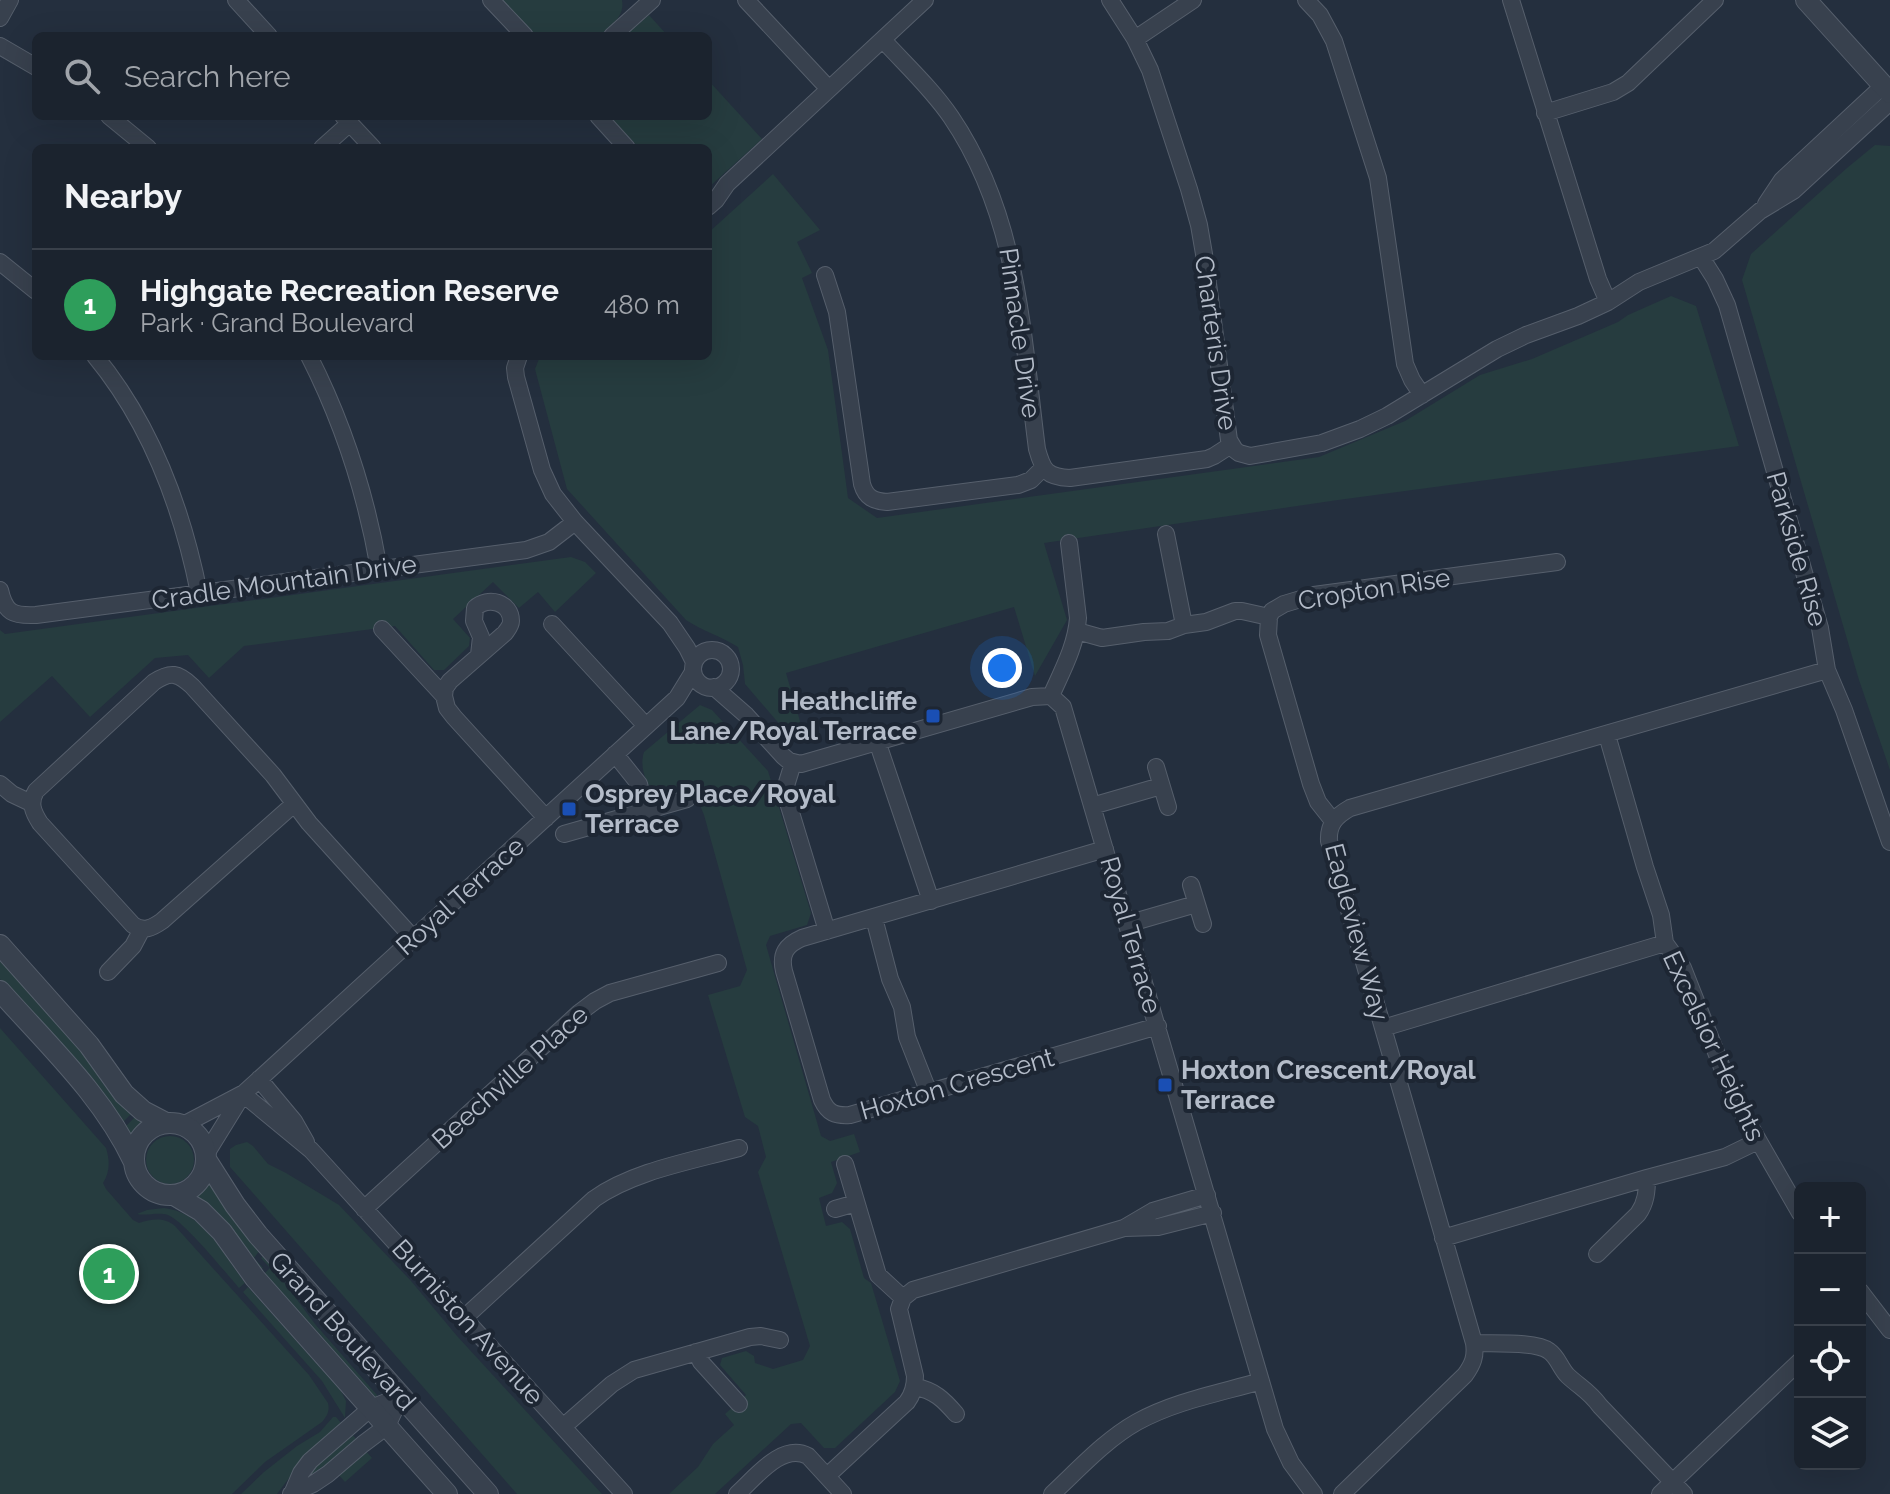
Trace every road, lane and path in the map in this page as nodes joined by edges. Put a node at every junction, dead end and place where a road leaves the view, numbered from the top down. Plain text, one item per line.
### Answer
1 (10, 0) edge
2 (236, 0) edge
3 (491, 0) edge
4 (746, 0) edge
5 (925, 0) edge
6 (1110, 0) edge
7 (1193, 0) edge
8 (1306, 0) edge
9 (1511, 0) edge
10 (1715, 0) edge
11 (1806, 0) edge
12 (643, 3) edge
13 (0, 18) edge
14 (265, 32) edge
15 (521, 32) edge
16 (616, 32) edge
17 (1135, 39) junction
18 (883, 40) junction
19 (0, 46) edge
20 (32, 65) edge
21 (829, 89) junction
22 (1888, 93) edge
23 (1545, 113) junction
24 (114, 120) edge
25 (346, 120) edge
26 (602, 120) edge
27 (143, 144) edge
28 (325, 144) edge
29 (369, 144) edge
30 (623, 144) edge
31 (727, 184) junction
32 (712, 191) edge
33 (712, 204) edge
34 (1701, 257) junction
35 (0, 262) edge
36 (825, 275) dead end
37 (32, 288) edge
38 (1608, 302) junction
39 (98, 360) edge
40 (311, 360) edge
41 (518, 360) edge
42 (1422, 395) junction
43 (1231, 445) junction
44 (1043, 468) junction
45 (575, 522) junction
46 (1166, 534) dead end
47 (1069, 543) dead end
48 (1557, 562) dead end
49 (379, 569) junction
50 (0, 590) edge
51 (199, 593) junction
52 (1269, 617) junction
53 (670, 623) junction
54 (552, 624) dead end
55 (1184, 625) junction
56 (382, 629) dead end
57 (1077, 631) junction
58 (710, 650) junction
59 (479, 655) dead end
60 (694, 667) junction
61 (1827, 670) junction
62 (730, 674) junction
63 (710, 687) junction
64 (444, 696) junction
65 (1051, 696) junction
66 (677, 698) junction
67 (746, 715) junction
68 (646, 726) junction
69 (1607, 735) junction
70 (877, 741) junction
71 (615, 754) junction
72 (793, 763) junction
73 (1156, 767) dead end
74 (0, 784) edge
75 (1161, 786) junction
76 (687, 799) dead end
77 (31, 803) junction
78 (294, 804) junction
79 (1092, 806) junction
80 (1168, 807) dead end
81 (646, 811) junction
82 (546, 818) junction
83 (1333, 821) junction
84 (564, 834) dead end
85 (1890, 842) edge
86 (1105, 849) junction
87 (1191, 885) dead end
88 (931, 901) junction
89 (1196, 904) junction
90 (874, 918) junction
91 (1127, 924) junction
92 (1203, 924) dead end
93 (142, 929) junction
94 (827, 931) junction
95 (413, 938) junction
96 (1665, 943) junction
97 (0, 945) edge
98 (718, 963) dead end
99 (108, 972) dead end
100 (0, 991) edge
101 (1158, 1026) junction
102 (1383, 1028) junction
103 (259, 1079) junction
104 (929, 1093) junction
105 (243, 1094) junction
106 (174, 1124) junction
107 (1758, 1141) junction
108 (739, 1148) dead end
109 (311, 1150) junction
110 (206, 1157) junction
111 (134, 1162) junction
112 (845, 1164) dead end
113 (1647, 1178) junction
114 (174, 1195) junction
115 (1207, 1195) junction
116 (856, 1203) junction
117 (1794, 1203) edge
118 (364, 1209) junction
119 (835, 1209) dead end
120 (1213, 1213) junction
121 (1124, 1228) junction
122 (1443, 1238) junction
123 (1597, 1254) dead end
124 (903, 1298) junction
125 (1866, 1303) edge
126 (464, 1318) junction
127 (1890, 1330) edge
128 (780, 1340) dead end
129 (1474, 1343) junction
130 (696, 1352) junction
131 (1794, 1367) edge
132 (1261, 1381) junction
133 (915, 1387) junction
134 (401, 1396) junction
135 (739, 1404) dead end
136 (371, 1408) junction
137 (956, 1414) dead end
138 (387, 1426) junction
139 (563, 1427) junction
140 (827, 1476) junction
141 (1672, 1490) edge
142 (292, 1494) edge
143 (447, 1494) edge
144 (488, 1494) edge
145 (624, 1494) edge
146 (737, 1494) edge
147 (843, 1494) edge
148 (1052, 1494) edge
149 (1314, 1494) edge
150 (1342, 1494) edge

1 - 13 street
2 - 14 street
3 - 15 street
4 - 21 street
5 - 18 street
6 - 17 street, Charteris Drive
7 - 17 street
8 - 42 street
9 - 23 street
10 - 23 street
11 - 22 street
12 - 16 street
17 - 43 street, Charteris Drive
18 - 21 street
18 - 44 street, Pinnacle Drive
19 - 20 street
21 - 31 street
22 - 34 street, Charteris Drive
23 - 38 street
24 - 27 street
25 - 28 street
25 - 29 street
26 - 30 street
31 - 32 street
31 - 33 street
34 - 38 street, Charteris Drive
34 - 61 street, Parkside Rise
35 - 37 street
36 - 44 street
38 - 42 street, Charteris Drive
39 - 51 street
40 - 49 street
41 - 45 street
42 - 43 street, Charteris Drive
43 - 44 street
45 - 49 street, Cradle Mountain Drive
45 - 53 street
46 - 55 street
47 - 57 street
48 - 52 street, Cropton Rise
49 - 51 street, Cradle Mountain Drive
50 - 51 street, Cradle Mountain Drive
52 - 55 street
52 - 83 street, Cropton Rise
53 - 58 street
53 - 60 street
54 - 68 street
55 - 57 street
56 - 64 street
57 - 65 street
58 - 60 street
58 - 62 street
59 - 64 street
60 - 63 street
60 - 66 street, Royal Terrace
61 - 69 street, Eagleview Way
61 - 85 street, Parkside Rise
62 - 63 street
62 - 67 street
63 - 66 street, Royal Terrace
63 - 67 street
64 - 82 street
65 - 70 street
65 - 79 street, Royal Terrace
66 - 68 street, Royal Terrace
67 - 72 street
68 - 71 street, Royal Terrace
69 - 83 street, Eagleview Way
69 - 96 street, Excelsior Heights
70 - 72 street
70 - 88 street
71 - 81 street
71 - 82 street, Royal Terrace
72 - 94 street
73 - 75 street
74 - 77 street
75 - 79 street
75 - 80 street
76 - 81 street
77 - 78 street
77 - 93 street
78 - 93 street
78 - 95 street
79 - 86 street, Royal Terrace
81 - 84 street
82 - 95 street, Royal Terrace
83 - 102 street, Eagleview Way
86 - 88 street, Hoxton Crescent
86 - 91 street, Royal Terrace
87 - 89 street
88 - 90 street, Hoxton Crescent
89 - 91 street
89 - 92 street
90 - 94 street, Hoxton Crescent
90 - 104 street
91 - 101 street, Royal Terrace
93 - 99 street
94 - 104 street, Hoxton Crescent
95 - 103 street, Royal Terrace
96 - 102 street
96 - 107 street, Excelsior Heights
97 - 106 street
98 - 118 street, Beechville Place
100 - 111 street
101 - 104 street, Hoxton Crescent
101 - 115 street, Royal Terrace
102 - 122 street, Eagleview Way
103 - 105 street, Royal Terrace
103 - 109 street, Burniston Avenue
105 - 106 street, Royal Terrace
105 - 109 street, Burniston Avenue
105 - 110 street, Royal Terrace
106 - 110 street
106 - 111 street
107 - 113 street
107 - 117 street, Excelsior Heights
108 - 126 street
109 - 118 street, Burniston Avenue
110 - 114 street
110 - 134 street, Grand Boulevard
111 - 114 street
112 - 116 street
113 - 122 street
113 - 123 street
114 - 136 street, Grand Boulevard
115 - 120 street, Royal Terrace
115 - 121 street
116 - 119 street
116 - 124 street
118 - 126 street, Burniston Avenue
120 - 121 street
120 - 132 street, Royal Terrace
121 - 124 street
122 - 129 street, Eagleview Way
124 - 133 street
125 - 127 street
126 - 139 street, Burniston Avenue
128 - 130 street
129 - 141 street
129 - 150 street
130 - 135 street
130 - 139 street
131 - 141 street
132 - 148 street
132 - 149 street, Royal Terrace
133 - 137 street
133 - 140 street
134 - 136 street
134 - 138 street
134 - 144 street, Grand Boulevard
136 - 138 street, Grand Boulevard
136 - 142 street
138 - 142 street
138 - 143 street, Grand Boulevard
139 - 145 street, Burniston Avenue
140 - 146 street
140 - 147 street

